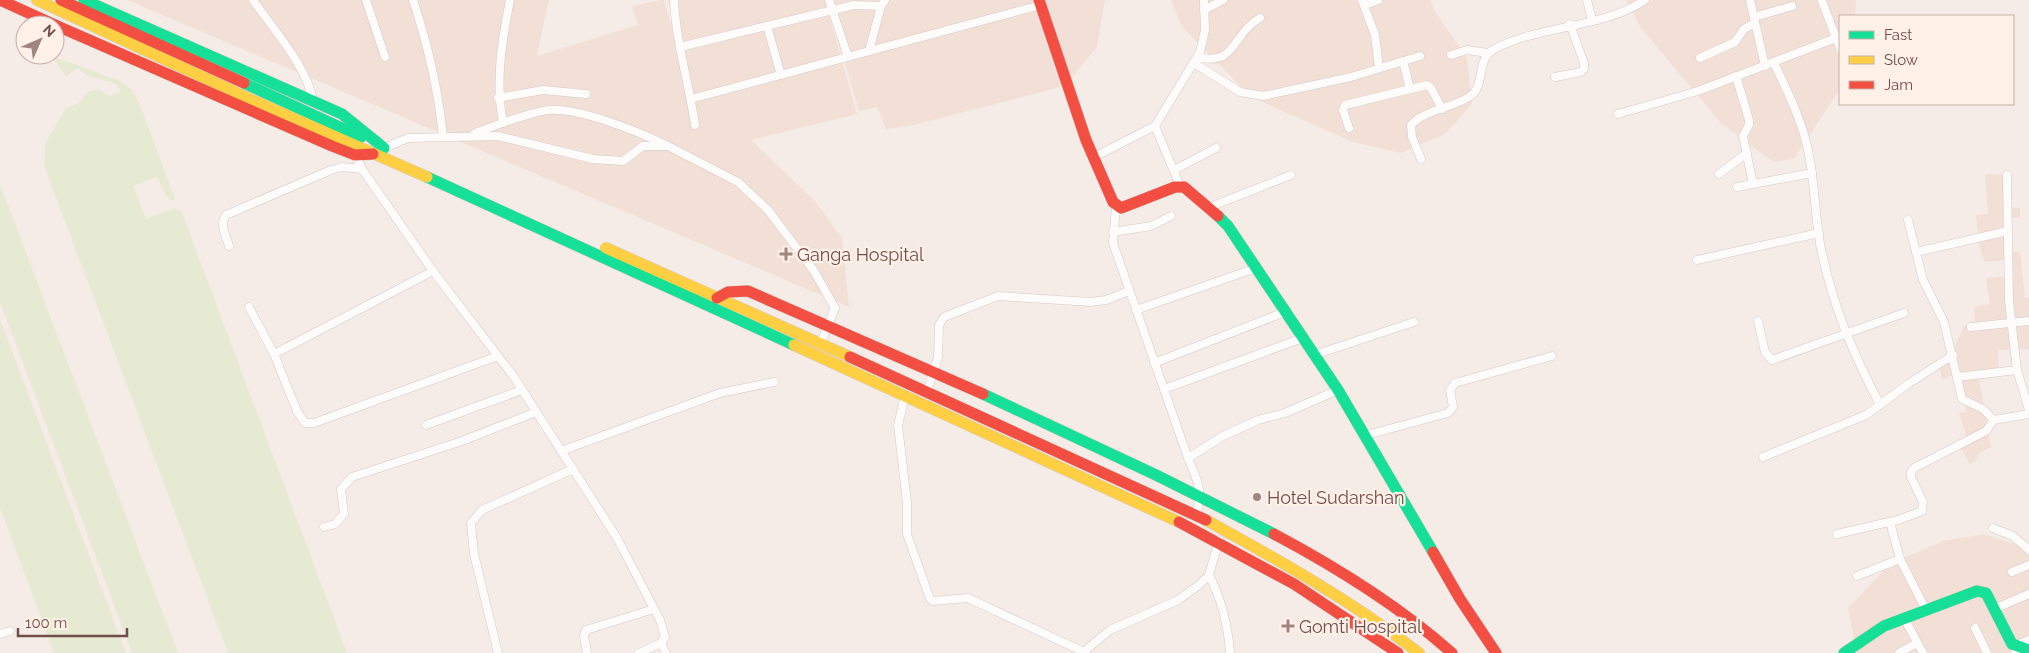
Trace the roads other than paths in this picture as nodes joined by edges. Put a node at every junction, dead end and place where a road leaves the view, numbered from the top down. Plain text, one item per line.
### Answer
1 (0, 0) edge
2 (37, 0) edge
3 (61, 0) edge
4 (84, 0) edge
5 (253, 0) edge
6 (366, 0) edge
7 (413, 0) edge
8 (510, 0) edge
9 (674, 0) edge
10 (829, 0) edge
11 (1204, 0) edge
12 (1223, 0) edge
13 (1378, 0) edge
14 (1587, 0) edge
15 (1645, 0) edge
16 (1750, 0) edge
17 (1822, 1) edge
18 (1364, 2) edge
19 (883, 3) edge
20 (1040, 3) edge
21 (1792, 6) dead end
22 (833, 10) junction
23 (1204, 10) junction
24 (33, 15) edge
25 (1260, 18) dead end
26 (1592, 20) junction
27 (1755, 20) junction
28 (1570, 24) junction
29 (767, 26) junction
30 (65, 29) edge
31 (1836, 38) junction
32 (1839, 46) edge
33 (680, 47) junction
34 (869, 51) junction
35 (1488, 53) junction
36 (1451, 55) dead end
37 (1420, 56) dead end
38 (385, 57) dead end
39 (848, 57) junction
40 (1700, 58) dead end
41 (1195, 60) junction
42 (1403, 61) junction
43 (1774, 63) junction
44 (1765, 66) junction
45 (1380, 68) junction
46 (781, 75) junction
47 (1736, 76) junction
48 (1555, 77) dead end
49 (1410, 89) junction
50 (586, 94) dead end
51 (498, 98) junction
52 (691, 99) junction
53 (313, 101) junction
54 (1442, 109) junction
55 (1618, 114) dead end
56 (503, 123) junction
57 (695, 125) dead end
58 (1155, 126) junction
59 (1348, 128) dead end
60 (469, 135) junction
61 (443, 136) junction
62 (668, 146) junction
63 (1216, 148) dead end
64 (382, 151) junction
65 (1747, 153) junction
66 (355, 155) junction
67 (1094, 157) junction
68 (1421, 159) dead end
69 (362, 169) junction
70 (1174, 170) junction
71 (1812, 173) junction
72 (1719, 174) dead end
73 (1291, 175) dead end
74 (2007, 175) dead end
75 (1753, 184) junction
76 (1180, 186) junction
77 (1736, 187) dead end
78 (1116, 206) junction
79 (1210, 207) junction
80 (1171, 216) dead end
81 (1908, 220) dead end
82 (2008, 231) junction
83 (1112, 232) junction
84 (1818, 233) junction
85 (229, 246) dead end
86 (1916, 252) junction
87 (1697, 260) dead end
88 (1256, 268) junction
89 (433, 271) junction
90 (1129, 291) junction
91 (717, 298) junction
92 (250, 307) dead end
93 (1136, 310) junction
94 (1285, 312) junction
95 (1904, 313) dead end
96 (1758, 321) dead end
97 (2029, 321) edge
98 (1414, 322) dead end
99 (828, 324) junction
100 (2011, 324) junction
101 (1971, 327) dead end
102 (1845, 335) junction
103 (1303, 338) junction
104 (820, 345) junction
105 (274, 354) junction
106 (1314, 355) junction
107 (1953, 355) junction
108 (498, 356) junction
109 (1552, 356) dead end
110 (1154, 363) junction
111 (2017, 370) junction
112 (934, 372) junction
113 (1957, 377) junction
114 (774, 382) dead end
115 (1164, 389) junction
116 (522, 390) junction
117 (1338, 390) junction
118 (927, 392) junction
119 (905, 396) junction
120 (1880, 405) junction
121 (536, 412) junction
122 (2029, 412) edge
123 (1994, 420) junction
124 (426, 426) dead end
125 (1363, 436) junction
126 (561, 451) junction
127 (1763, 457) dead end
128 (1188, 458) junction
129 (573, 469) junction
130 (1201, 497) junction
131 (1196, 515) junction
132 (1890, 522) junction
133 (324, 527) dead end
134 (1222, 528) junction
135 (1993, 528) dead end
136 (1837, 534) dead end
137 (1219, 542) junction
138 (2029, 550) edge
139 (1900, 560) junction
140 (2029, 564) edge
141 (2012, 572) dead end
142 (1209, 575) junction
143 (1857, 576) dead end
144 (2029, 594) edge
145 (654, 609) junction
146 (1994, 609) junction
147 (1926, 610) junction
148 (1904, 618) junction
149 (1975, 628) dead end
150 (10, 631) dead end
151 (0, 634) edge
152 (1375, 637) junction
153 (2029, 640) edge
154 (661, 643) junction
155 (1917, 643) junction
156 (1857, 649) edge
157 (2020, 650) edge
158 (1084, 652) edge
159 (498, 653) edge
160 (587, 653) edge
161 (639, 653) edge
162 (666, 653) edge
163 (1230, 653) edge
164 (1388, 653) edge
165 (1398, 653) edge
166 (1419, 653) edge
167 (1452, 653) edge
168 (1496, 653) edge
169 (1844, 653) edge
170 (1899, 653) edge
171 (1923, 653) edge
172 (1987, 653) edge

1 - 24 main road
2 - 64 main road
3 - 64 main road
4 - 53 main road
5 - 53 street
6 - 38 street
7 - 61 street
8 - 51 street
9 - 33 street
10 - 22 street
11 - 23 street
12 - 23 street
13 - 18 street
14 - 26 street
15 - 26 street
16 - 27 street
17 - 31 street
18 - 45 street
19 - 22 street
19 - 34 street
20 - 34 street
20 - 67 main road
21 - 27 street
22 - 29 street
22 - 39 street
23 - 41 street
25 - 41 street
26 - 28 street
27 - 40 street
27 - 44 street
28 - 35 street
28 - 48 street
29 - 33 street
29 - 46 street
30 - 66 main road
31 - 32 street
31 - 43 street
33 - 52 street
34 - 39 street
35 - 36 street
35 - 54 street
37 - 42 street
39 - 46 street
41 - 45 street
41 - 58 street
42 - 45 street
42 - 49 street
43 - 44 street
43 - 71 street
44 - 47 street
46 - 52 street
47 - 55 street
47 - 65 street
49 - 54 street
49 - 59 street
50 - 51 street
51 - 56 street
52 - 57 street
53 - 64 main road
54 - 68 street
56 - 60 street
56 - 62 street
58 - 67 street
58 - 70 street
60 - 61 street
60 - 62 street
61 - 64 street
62 - 99 street
63 - 70 street
64 - 66 main road
64 - 91 main road
64 - 119 main road
65 - 72 street
65 - 75 street
66 - 69 street
67 - 78 main road
69 - 85 street
69 - 89 street
70 - 76 street
71 - 75 street
71 - 84 street
73 - 79 street
74 - 82 street
75 - 77 street
76 - 78 main road
76 - 79 main road
78 - 83 street
79 - 88 main road
80 - 83 street
81 - 86 street
82 - 86 street
82 - 100 street
83 - 90 street
84 - 87 street
84 - 102 street
86 - 107 street
88 - 93 street
88 - 94 main road
89 - 105 street
89 - 108 street
90 - 93 street
90 - 112 street
91 - 99 main road
91 - 104 main road
92 - 105 street
93 - 110 street
94 - 103 main road
94 - 110 street
95 - 102 street
96 - 102 street
97 - 100 street
98 - 106 street
99 - 104 street
99 - 112 main road
100 - 101 street
100 - 111 street
102 - 120 street
103 - 106 main road
103 - 115 street
104 - 118 main road
105 - 108 street
106 - 117 main road
107 - 113 street
107 - 120 street
108 - 116 street
109 - 125 street
110 - 115 street
111 - 113 street
111 - 122 street
112 - 118 street
112 - 130 main road
113 - 123 street
114 - 126 street
115 - 128 street
116 - 121 street
116 - 124 street
117 - 125 main road
117 - 128 street
118 - 131 main road
119 - 137 main road
119 - 158 street
120 - 127 street
121 - 126 street
121 - 133 street
122 - 123 street
123 - 132 street
125 - 168 main road
126 - 129 street
128 - 130 street
129 - 145 street
129 - 159 street
130 - 131 street
130 - 167 main road
131 - 134 main road
132 - 136 street
132 - 139 street
134 - 137 street
134 - 166 main road
135 - 138 street
137 - 142 street
137 - 152 main road
139 - 143 street
139 - 147 street
140 - 141 street
142 - 158 street
142 - 163 street
144 - 146 street
145 - 154 street
145 - 160 street
146 - 147 main road
146 - 157 main road
147 - 148 main road
148 - 155 street
148 - 156 main road
149 - 172 street
150 - 151 street
152 - 164 main road
152 - 165 main road
153 - 157 street
154 - 161 street
154 - 162 street
155 - 170 street
155 - 171 street
156 - 169 main road

